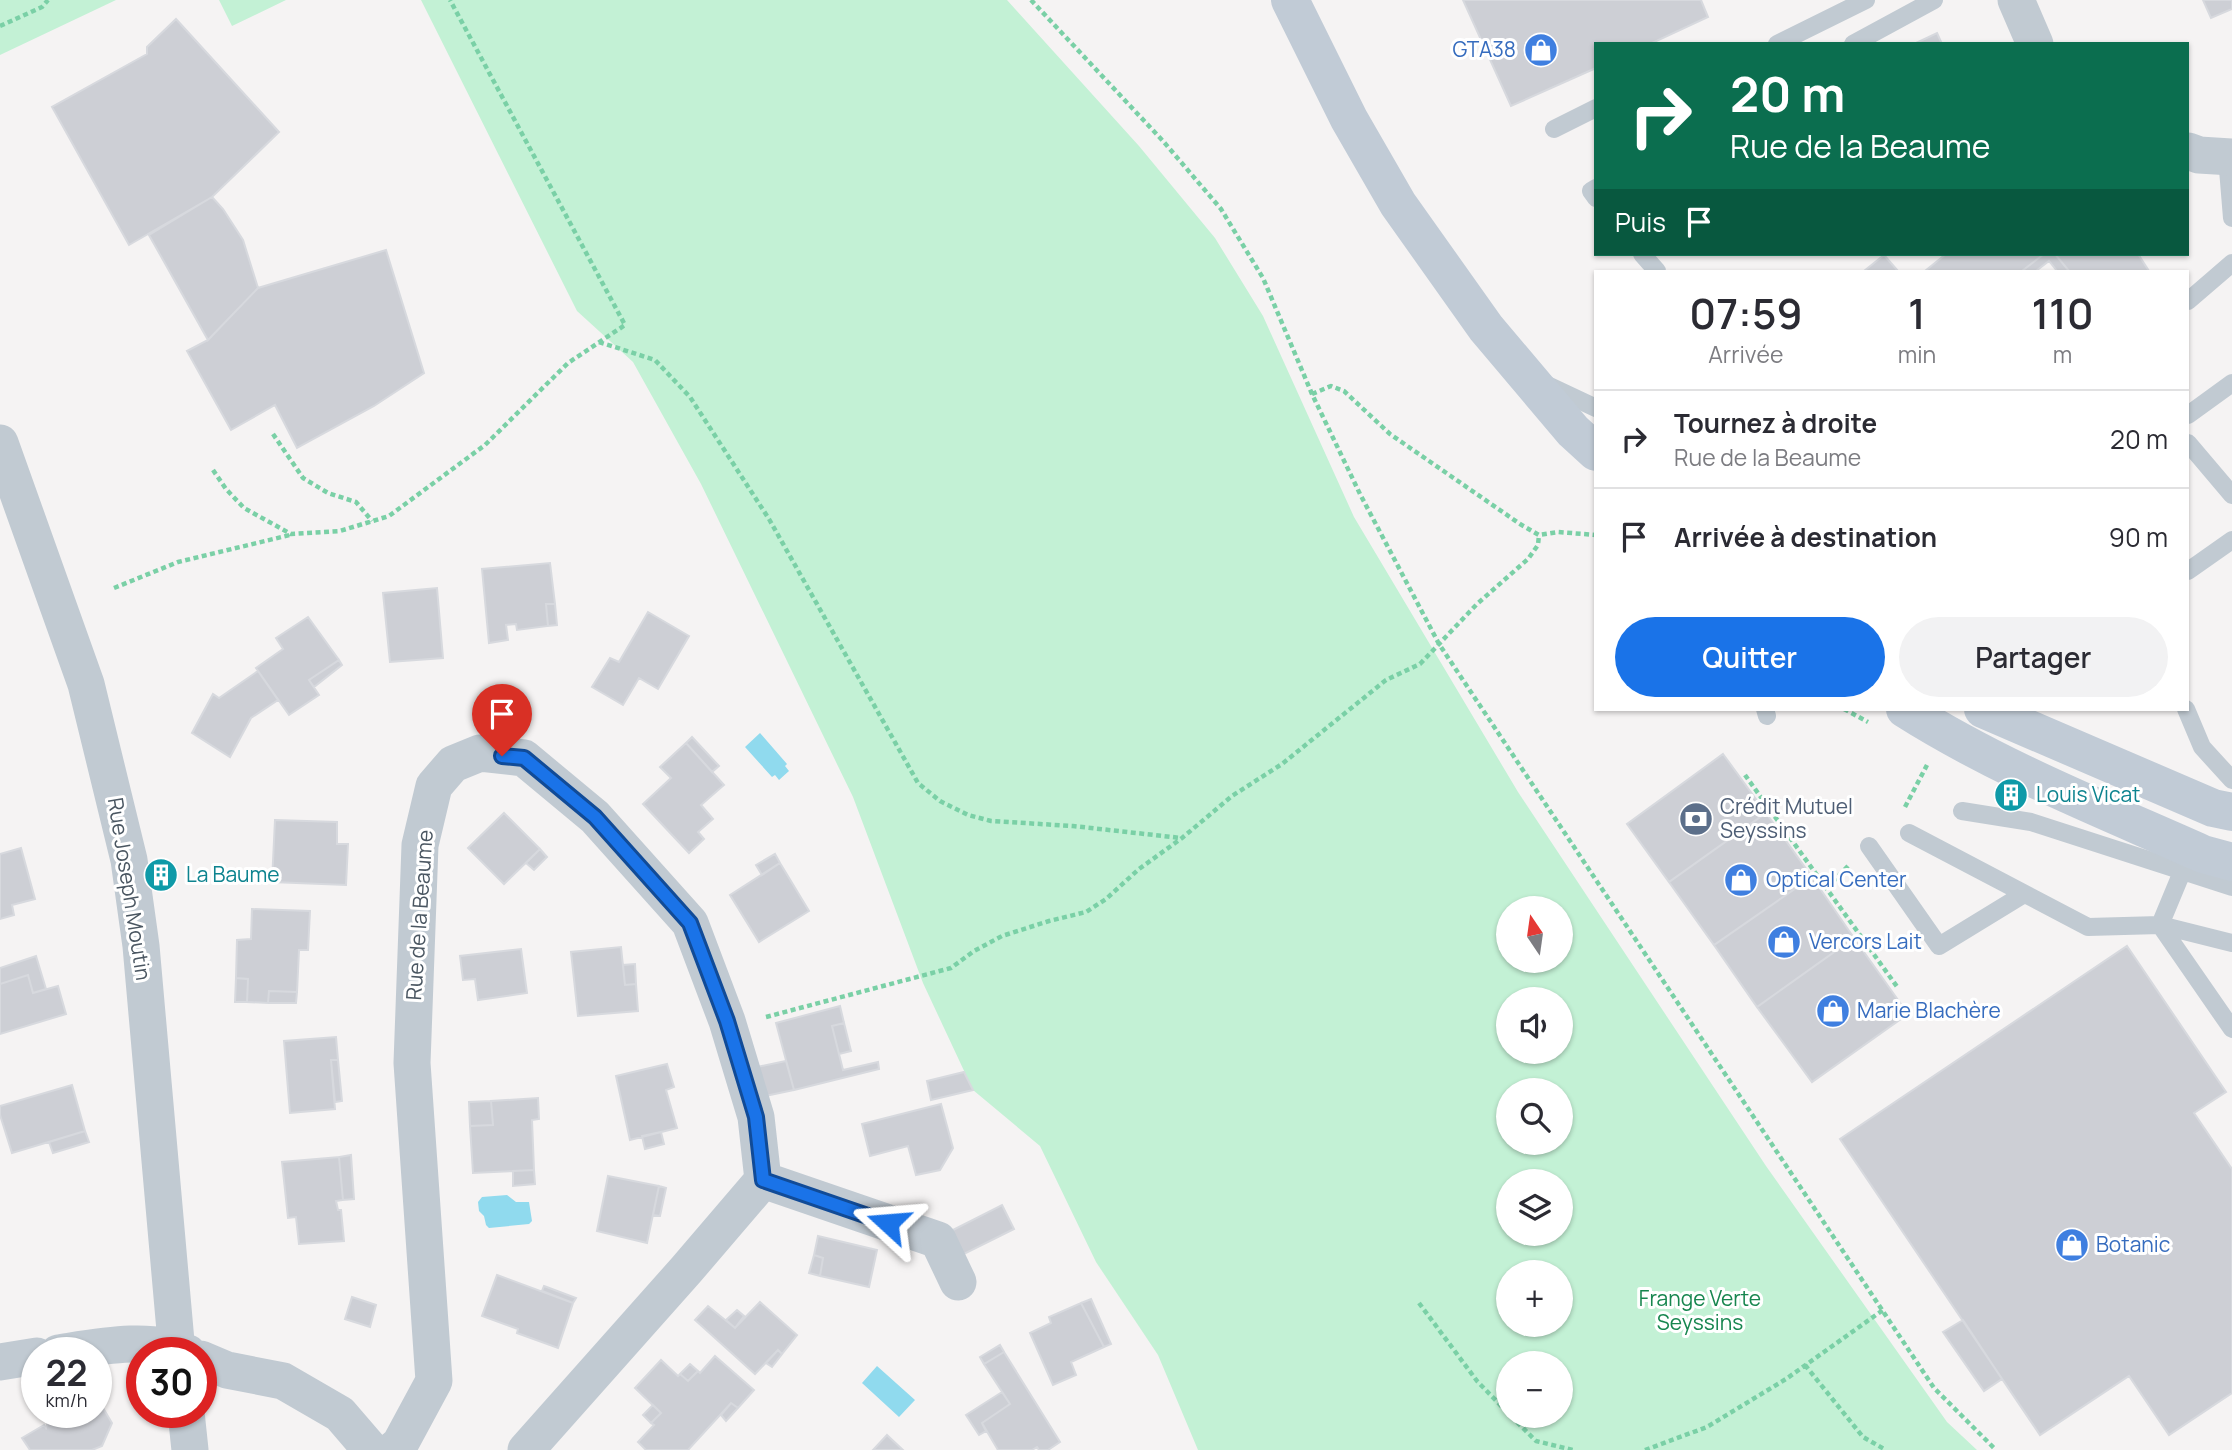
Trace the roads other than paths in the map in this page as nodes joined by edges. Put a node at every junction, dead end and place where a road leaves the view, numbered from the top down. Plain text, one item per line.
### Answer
1 (1290, 0) edge
2 (1866, 0) edge
3 (1934, 0) edge
4 (2016, 0) edge
5 (1781, 42) edge
6 (1857, 42) edge
7 (2034, 42) edge
8 (1594, 109) edge
9 (1554, 129) dead end
10 (2189, 151) edge
11 (2229, 157) edge
12 (2232, 218) edge
13 (1644, 256) edge
14 (2232, 263) edge
15 (1656, 270) edge
16 (2189, 300) edge
17 (2232, 383) edge
18 (2189, 414) edge
19 (1588, 430) edge
20 (0, 443) edge
21 (2189, 444) edge
22 (1594, 462) edge
23 (2232, 495) edge
24 (2232, 541) edge
25 (2189, 570) edge
26 (1908, 711) edge
27 (1988, 711) edge
28 (2187, 711) edge
29 (2232, 780) edge
30 (1962, 811) dead end
31 (2232, 812) edge
32 (1909, 833) dead end
33 (1869, 846) dead end
34 (2232, 862) edge
35 (2182, 872) junction
36 (2232, 887) edge
37 (2024, 894) junction
38 (2160, 925) junction
39 (2232, 943) edge
40 (2232, 1029) edge
41 (763, 1180) junction
42 (958, 1282) dead end
43 (184, 1337) edge
44 (21, 1359) edge
45 (0, 1362) edge
46 (217, 1366) edge
47 (188, 1428) edge
48 (190, 1450) edge
49 (370, 1450) edge
50 (393, 1450) edge
51 (526, 1450) edge

1 - 19 main road
2 - 5 lane
3 - 6 lane
4 - 7 street
8 - 9 lane
10 - 11 street
11 - 12 lane
13 - 15 lane
14 - 16 lane
17 - 18 lane
19 - 22 lane
20 - 43 street, Rue Joseph Moutin
21 - 23 lane
24 - 25 lane
26 - 34 main road
27 - 31 main road
28 - 29 lane
30 - 35 lane
32 - 37 lane
33 - 37 lane
35 - 36 lane
35 - 38 lane
37 - 38 lane
38 - 39 lane
38 - 40 lane
41 - 42 street
41 - 50 street, Rue de la Beaume
41 - 51 street
44 - 45 street
46 - 49 street
47 - 48 street

